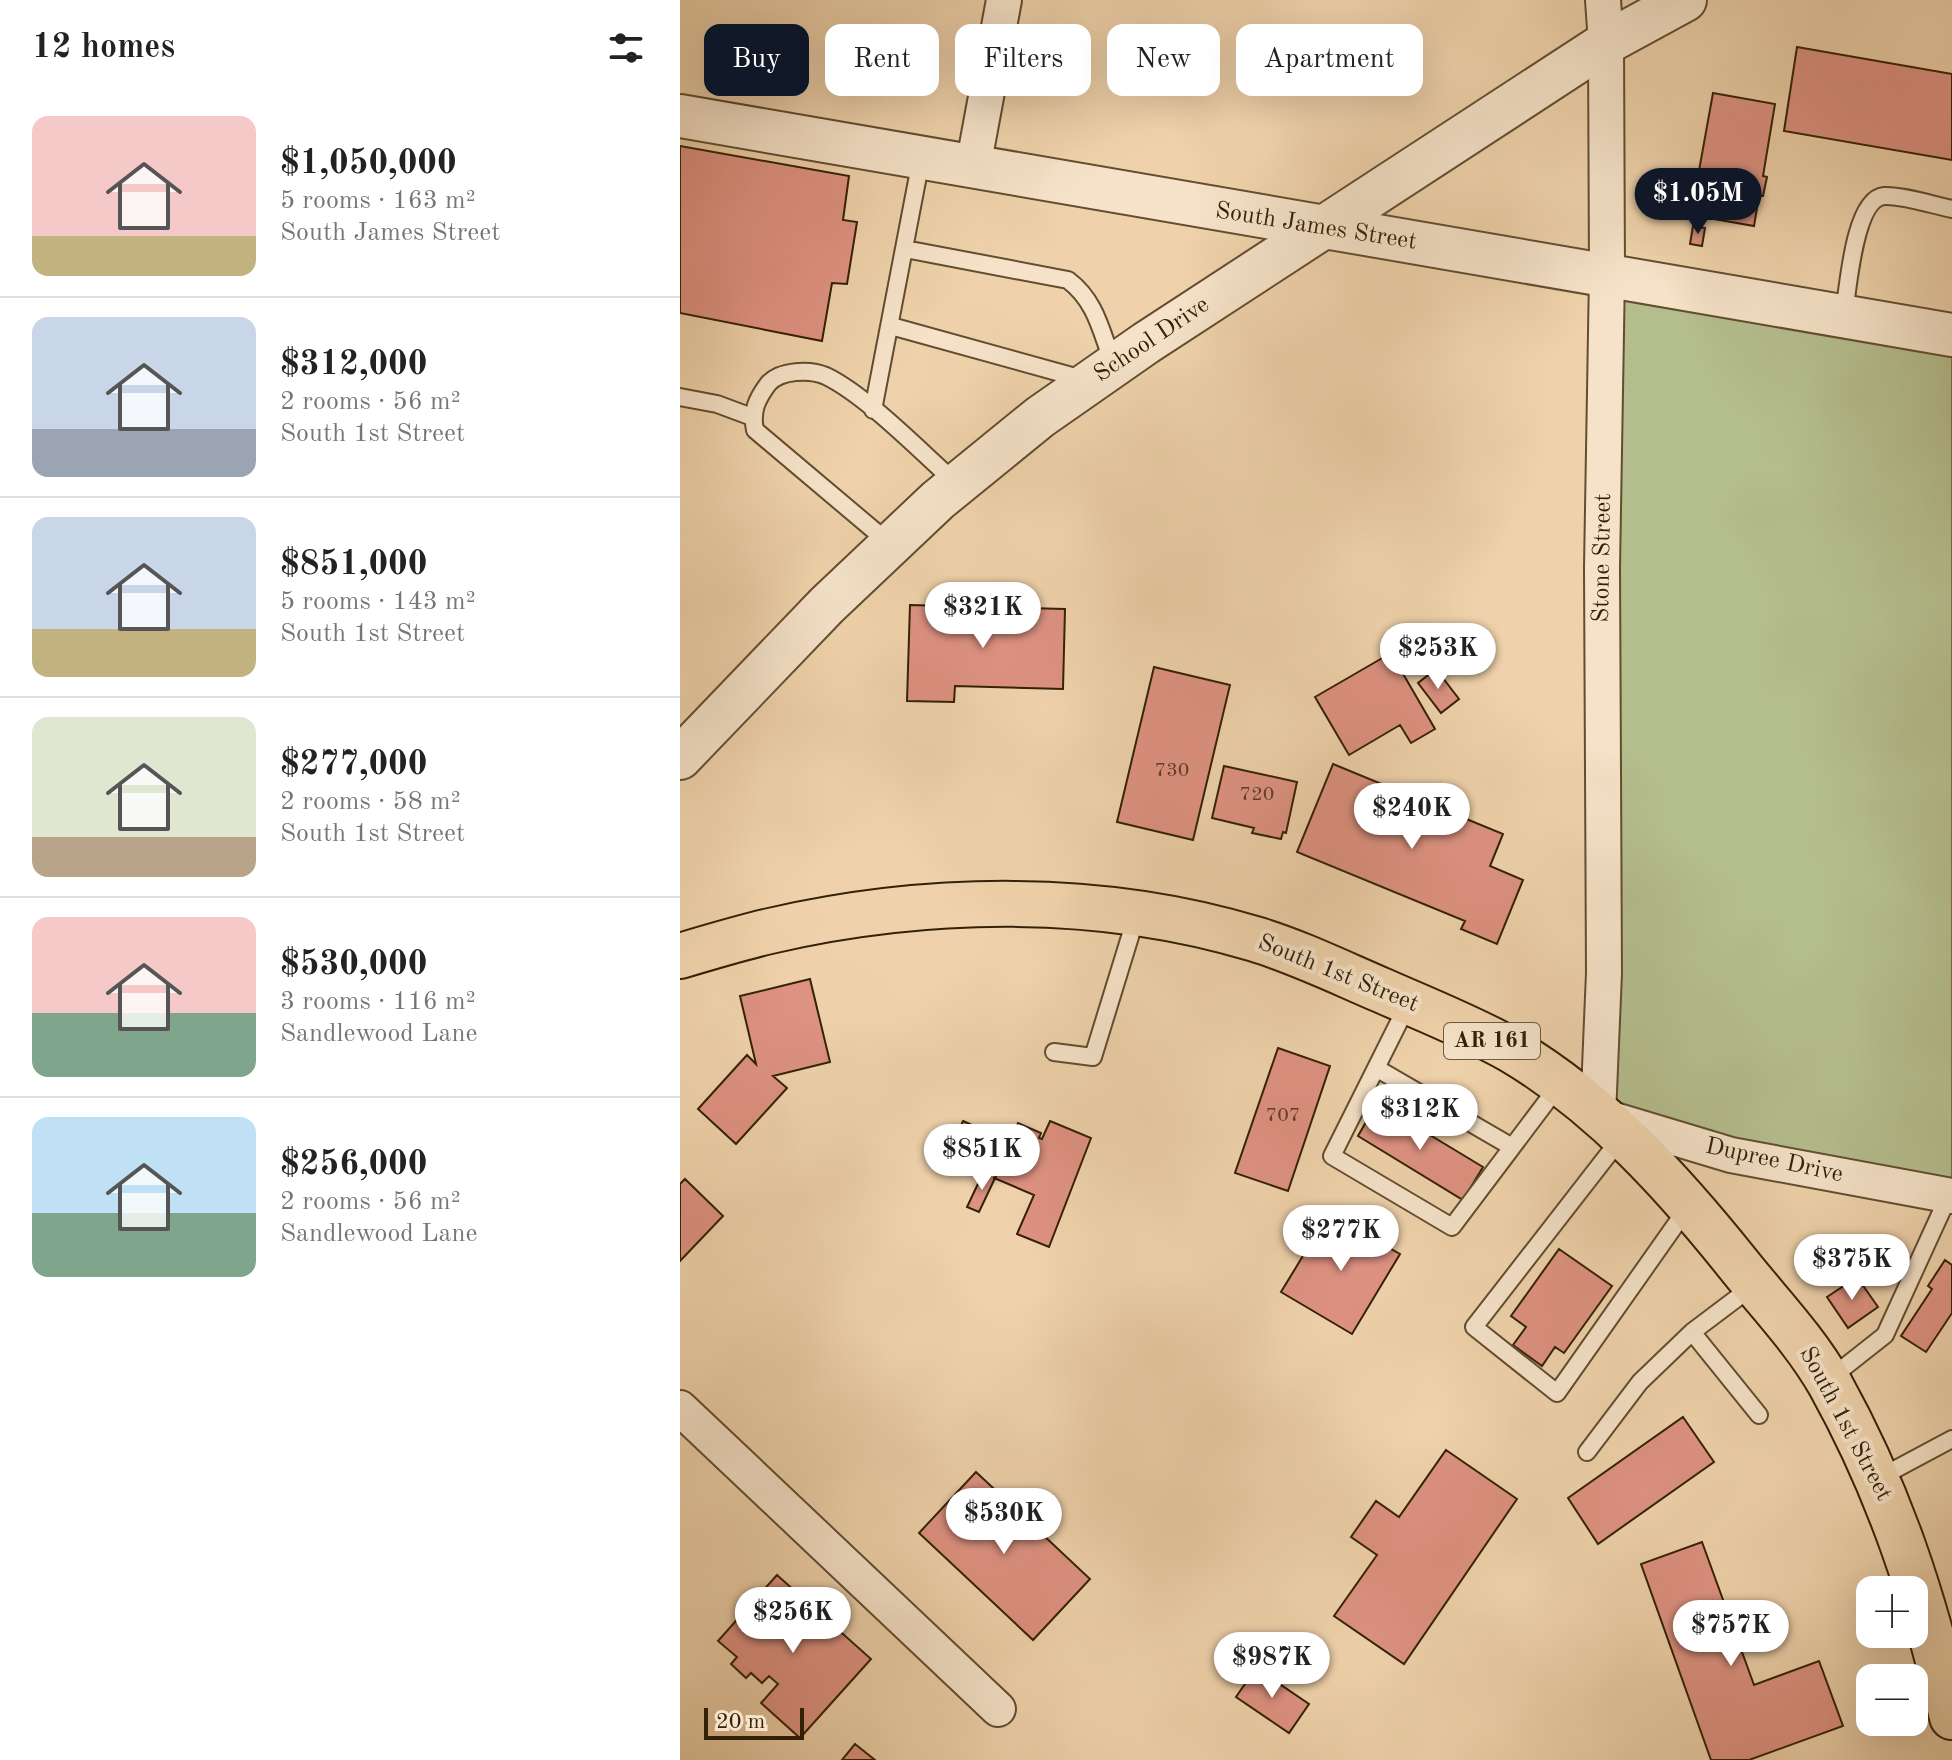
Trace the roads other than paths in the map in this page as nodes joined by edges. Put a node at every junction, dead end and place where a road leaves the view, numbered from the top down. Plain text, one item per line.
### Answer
1 (1004, 0) edge
2 (1603, 0) edge
3 (1685, 0) edge
4 (1606, 43) junction
5 (680, 116) edge
6 (921, 158) junction
7 (973, 167) junction
8 (1952, 209) edge
9 (1321, 229) junction
10 (905, 249) junction
11 (1607, 274) junction
12 (1844, 316) junction
13 (891, 326) junction
14 (1952, 335) edge
15 (1102, 373) junction
16 (680, 397) edge
17 (873, 410) junction
18 (752, 417) junction
19 (957, 484) junction
20 (891, 544) junction
21 (681, 753) edge
22 (1137, 912) junction
23 (680, 956) edge
24 (1409, 1002) junction
25 (1054, 1052) dead end
26 (1376, 1068) junction
27 (1559, 1085) junction
28 (1610, 1126) junction
29 (1512, 1147) junction
30 (1951, 1196) edge
31 (1690, 1203) junction
32 (1755, 1285) junction
33 (1692, 1332) junction
34 (1828, 1380) junction
35 (680, 1408) edge
36 (1759, 1415) dead end
37 (1952, 1439) edge
38 (1587, 1452) dead end
39 (1878, 1478) junction
40 (998, 1709) dead end
41 (1952, 1717) edge

1 - 7 street
2 - 4 street, Stone Street
3 - 4 street, School Drive
4 - 9 street, School Drive
4 - 11 street, Stone Street
5 - 6 street, South James Street
6 - 7 street, South James Street
6 - 10 lane
7 - 9 street, South James Street
8 - 12 lane
9 - 11 street, South James Street
9 - 15 street, School Drive
10 - 13 lane
10 - 15 lane
11 - 12 street, South James Street
11 - 28 street, Stone Street
12 - 14 street, South James Street
13 - 15 lane
13 - 17 lane
15 - 19 street, School Drive
16 - 18 lane
17 - 18 lane
17 - 19 lane
18 - 20 lane
19 - 20 street, School Drive
20 - 21 street, School Drive
22 - 23 main road, South 1st Street / AR 161
22 - 24 main road, South 1st Street / AR 161
22 - 25 lane
24 - 26 lane
24 - 27 main road, South 1st Street / AR 161
26 - 29 lane
26 - 29 lane
27 - 28 main road, South 1st Street / AR 161
27 - 29 lane
28 - 30 street, Dupree Drive
28 - 31 main road, South 1st Street / AR 161
28 - 31 lane
30 - 34 lane
31 - 32 main road, South 1st Street / AR 161
32 - 33 lane
32 - 34 main road, South 1st Street / AR 161
33 - 36 lane
33 - 38 lane
34 - 39 main road, South 1st Street / AR 161
35 - 40 street
37 - 39 lane
39 - 41 main road, South 1st Street / AR 161

